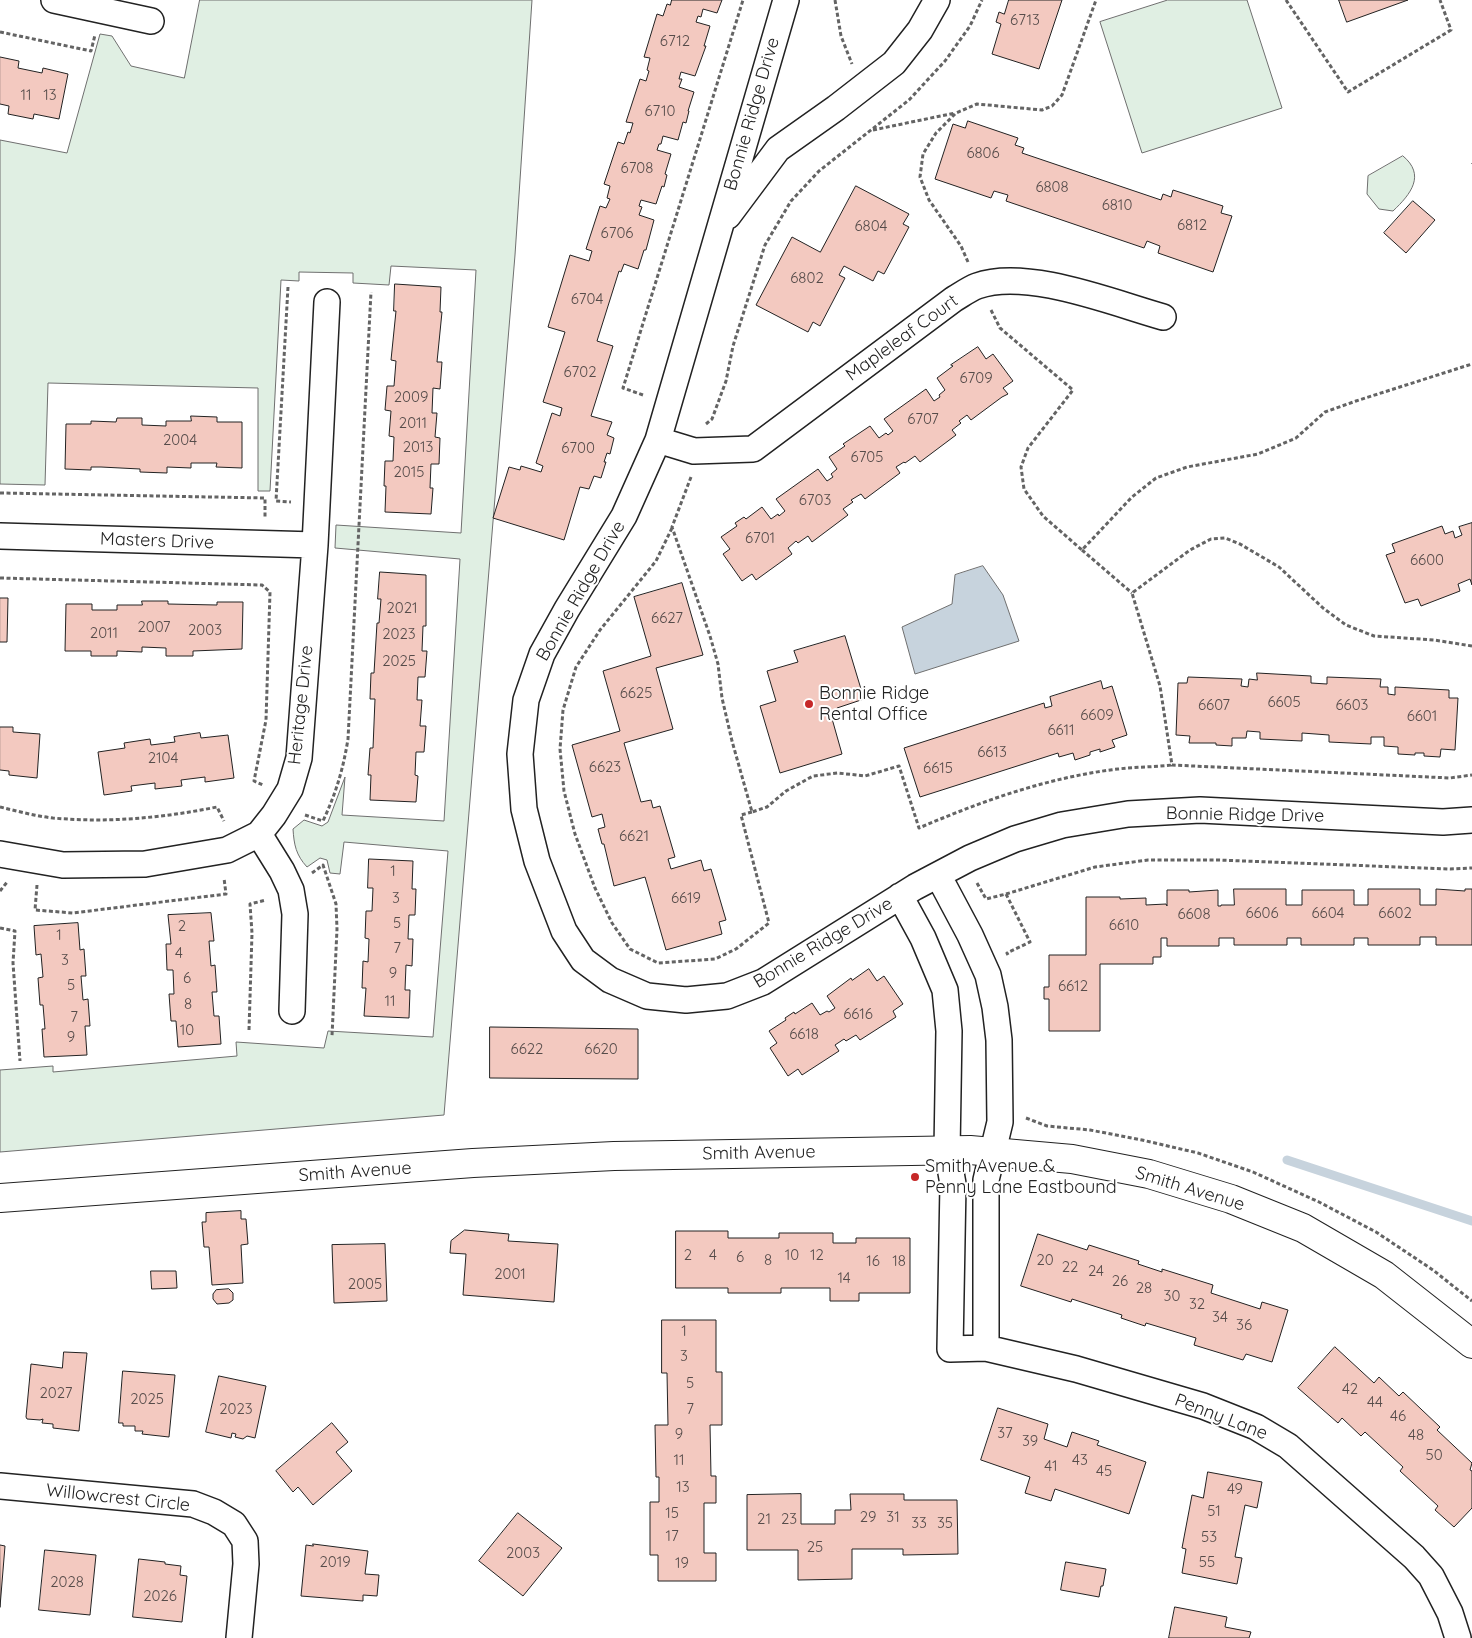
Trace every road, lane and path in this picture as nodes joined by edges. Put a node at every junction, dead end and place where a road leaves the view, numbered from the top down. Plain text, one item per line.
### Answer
1 (54, 0) edge
2 (743, 0) edge
3 (786, 0) edge
4 (835, 0) edge
5 (937, 0) edge
6 (982, 0) edge
7 (1096, 0) edge
8 (1286, 0) edge
9 (1440, 0) edge
10 (151, 21) dead end
11 (96, 30) dead end
12 (0, 32) edge
13 (854, 70) dead end
14 (956, 113) junction
15 (871, 130) junction
16 (718, 228) junction
17 (978, 286) junction
18 (288, 287) dead end
19 (371, 292) dead end
20 (327, 302) dead end
21 (1163, 317) dead end
22 (1472, 364) edge
23 (646, 396) dead end
24 (658, 440) junction
25 (694, 452) junction
26 (0, 493) edge
27 (299, 503) dead end
28 (272, 521) dead end
29 (672, 527) junction
30 (0, 536) edge
31 (315, 545) junction
32 (1082, 550) junction
33 (0, 578) edge
34 (1132, 593) junction
35 (1472, 646) edge
36 (1172, 765) junction
37 (1472, 775) edge
38 (270, 788) dead end
39 (0, 808) edge
40 (752, 812) junction
41 (302, 814) dead end
42 (1472, 820) edge
43 (228, 828) dead end
44 (259, 834) junction
45 (0, 854) edge
46 (1472, 868) edge
47 (223, 872) dead end
48 (938, 875) junction
49 (306, 878) dead end
50 (37, 879) dead end
51 (8, 881) dead end
52 (0, 891) edge
53 (1006, 894) dead end
54 (900, 896) junction
55 (268, 900) dead end
56 (0, 928) edge
57 (292, 1011) dead end
58 (249, 1030) dead end
59 (332, 1036) dead end
60 (20, 1062) dead end
61 (947, 1150) junction
62 (993, 1151) junction
63 (0, 1198) edge
64 (1472, 1344) edge
65 (986, 1348) junction
66 (0, 1486) edge
67 (239, 1638) edge
68 (1458, 1638) edge

1 - 10 street
2 - 23 path
3 - 16 street, Bonnie Ridge Drive
4 - 13 path
5 - 16 street, Bonnie Ridge Drive
6 - 15 path
7 - 14 path
8 - 9 path
11 - 12 path
14 - 15 path
14 - 17 path
15 - 25 path
16 - 24 street, Bonnie Ridge Drive
17 - 21 street, Mapleleaf Court
17 - 25 street, Mapleleaf Court
17 - 32 path
18 - 27 path
19 - 41 path
20 - 31 street, Heritage Drive
22 - 32 path
24 - 25 street, Mapleleaf Court
24 - 54 street, Bonnie Ridge Drive
25 - 29 path
26 - 28 path
29 - 40 path
29 - 40 path
30 - 31 street, Masters Drive
31 - 44 street, Heritage Drive
32 - 34 path
33 - 38 path
34 - 35 path
34 - 36 path
36 - 37 path
36 - 40 path
39 - 43 path
42 - 48 street, Bonnie Ridge Drive
44 - 45 street, Heritage Drive
44 - 57 street
46 - 53 path
47 - 50 path
48 - 54 street, Bonnie Ridge Drive
48 - 62 street
49 - 59 path
51 - 52 path
54 - 61 street, Bonnie Ridge Drive
55 - 58 path
56 - 60 path
61 - 62 main road, Smith Avenue
61 - 63 main road, Smith Avenue
61 - 65 street, Penny Lane
62 - 64 main road, Smith Avenue
62 - 65 street
65 - 68 street, Penny Lane
66 - 67 street, Willowcrest Circle

